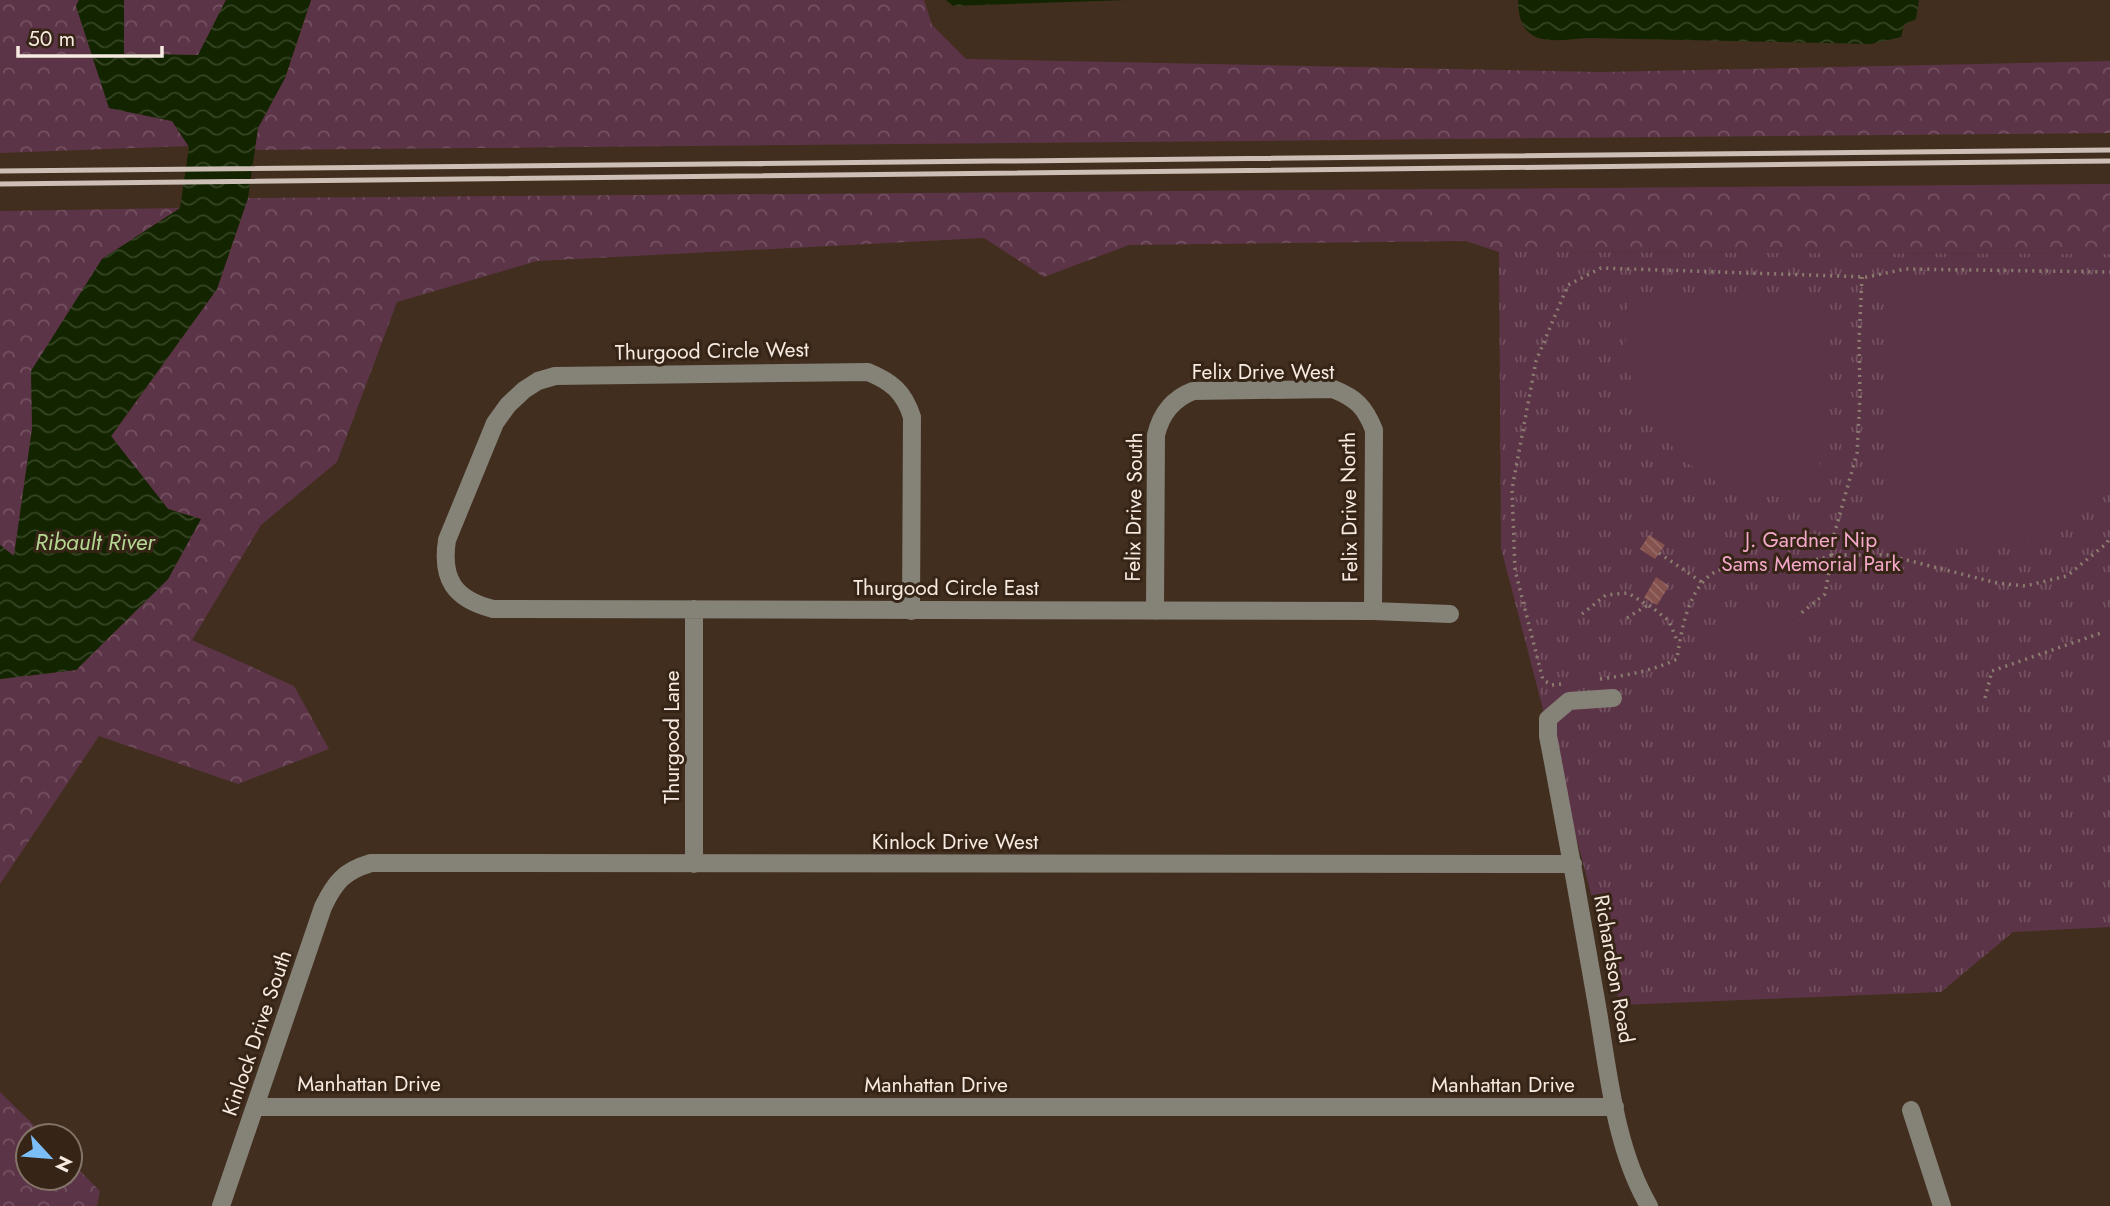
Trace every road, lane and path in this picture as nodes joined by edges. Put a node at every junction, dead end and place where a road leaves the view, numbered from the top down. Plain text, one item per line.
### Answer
1 (2110, 272) edge
2 (1862, 277) junction
3 (1360, 405) joint
4 (1168, 408) joint
5 (2110, 536) edge
6 (1660, 553) dead end
7 (1832, 555) junction
8 (1703, 583) junction
9 (452, 584) joint
10 (1648, 606) junction
11 (694, 609) junction
12 (911, 611) junction
13 (1155, 611) junction
14 (1373, 611) junction
15 (1450, 614) dead end
16 (1582, 614) dead end
17 (1800, 614) dead end
18 (1627, 618) dead end
19 (2101, 633) dead end
20 (1679, 645) junction
21 (1592, 680) dead end
22 (1565, 684) dead end
23 (1613, 698) dead end
24 (1985, 698) dead end
25 (694, 864) junction
26 (1573, 864) junction
27 (341, 877) joint
28 (256, 1107) junction
29 (1615, 1107) junction
30 (1910, 1110) dead end
31 (221, 1206) edge
32 (1649, 1206) edge
33 (1942, 1206) edge

1 - 2 path
2 - 7 path
2 - 22 path
3 - 4 street, Felix Drive West
3 - 14 street, Felix Drive North
4 - 13 street, Felix Drive South
5 - 7 path
6 - 8 path
7 - 8 path
7 - 17 path
8 - 20 path
9 - 11 street, Thurgood Circle East
9 - 12 street, Thurgood Circle West
10 - 16 path
10 - 18 path
10 - 20 path
11 - 12 street, Thurgood Circle East
11 - 25 street, Thurgood Lane
12 - 13 street, Thurgood Circle East
13 - 14 street, Thurgood Circle East
14 - 15 street, Thurgood Circle East
19 - 24 path
20 - 21 path
23 - 26 street, Richardson Road
25 - 26 street, Kinlock Drive West
25 - 27 street, Kinlock Drive West
26 - 29 street, Richardson Road
27 - 28 street, Kinlock Drive South
28 - 29 street, Manhattan Drive
28 - 31 street, Kinlock Drive South
29 - 32 street, Richardson Road
30 - 33 street

